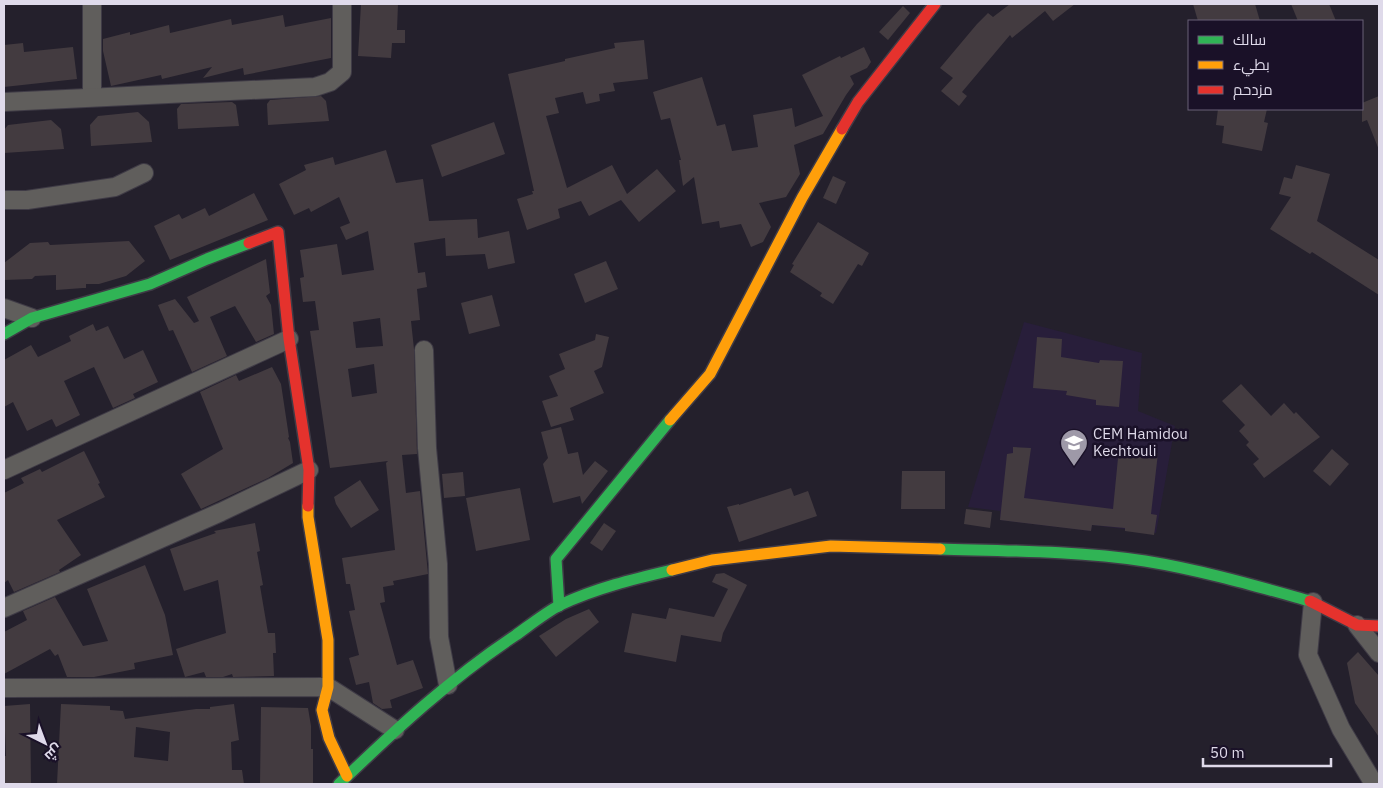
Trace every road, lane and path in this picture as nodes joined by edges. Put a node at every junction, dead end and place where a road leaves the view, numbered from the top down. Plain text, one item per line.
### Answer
1 (92, 4) edge
2 (342, 4) edge
3 (935, 4) edge
4 (92, 97) junction
5 (4, 102) edge
6 (144, 174) dead end
7 (4, 200) edge
8 (4, 308) edge
9 (32, 318) junction
10 (4, 334) edge
11 (289, 339) junction
12 (424, 350) dead end
13 (4, 470) edge
14 (309, 470) junction
15 (1313, 602) junction
16 (559, 606) junction
17 (4, 608) edge
18 (1357, 624) junction
19 (1379, 626) edge
20 (1379, 653) edge
21 (448, 685) junction
22 (328, 687) junction
23 (4, 688) edge
24 (395, 730) junction
25 (343, 780) edge
26 (1374, 784) edge

1 - 4 street
2 - 4 street
3 - 16 street
4 - 5 street
6 - 7 street
8 - 9 street
9 - 10 street
9 - 11 street
11 - 13 street
11 - 14 street
12 - 21 street
14 - 17 street
14 - 22 street
15 - 16 street
15 - 18 street
15 - 26 street
16 - 21 street
18 - 19 street
18 - 20 street
21 - 24 street
22 - 23 street
22 - 24 street
22 - 25 street
24 - 25 street

